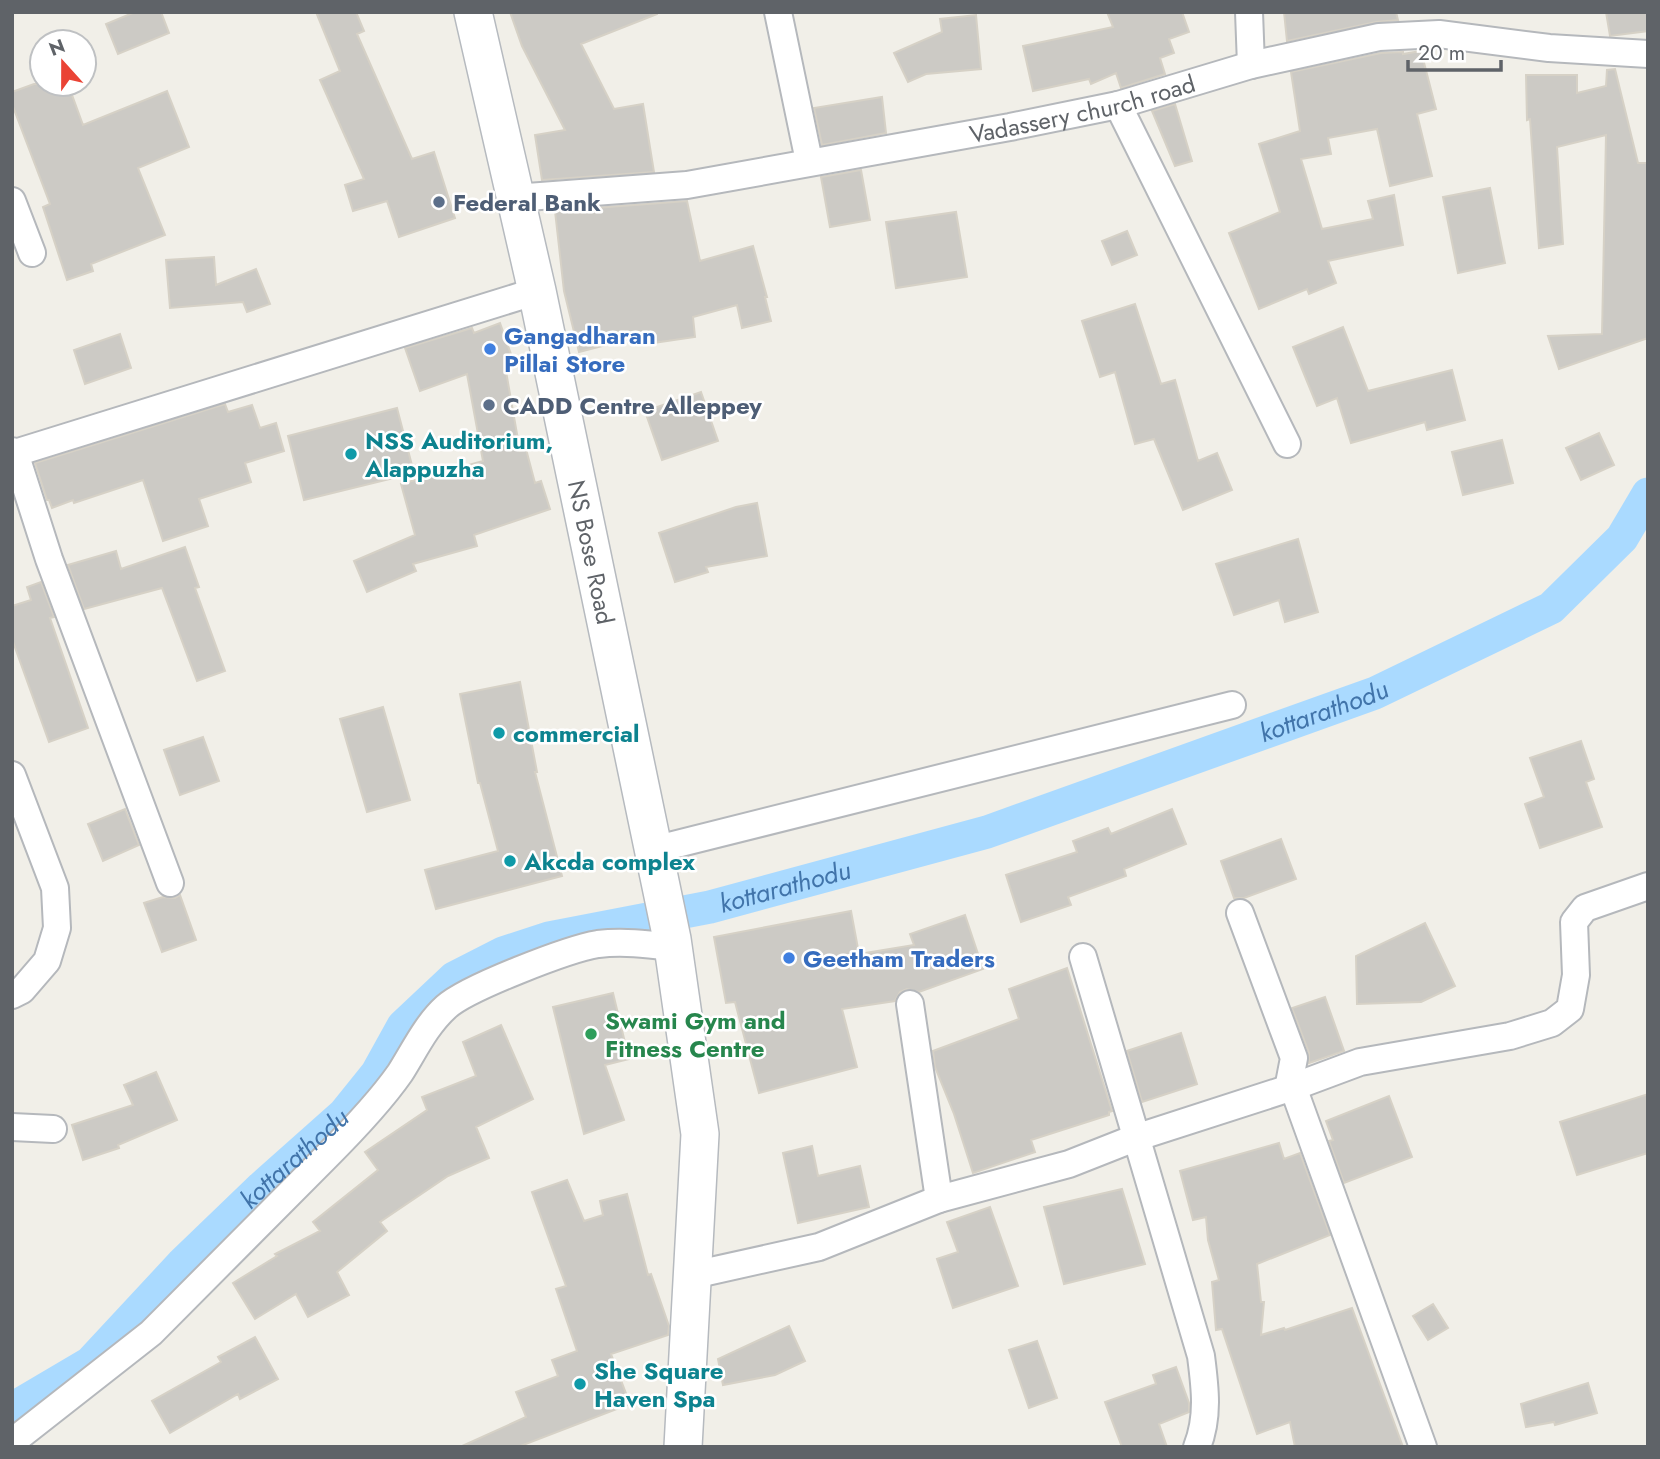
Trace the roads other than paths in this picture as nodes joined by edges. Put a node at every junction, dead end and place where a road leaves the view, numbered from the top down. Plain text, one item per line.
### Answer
1 (473, 12) edge
2 (778, 12) edge
3 (1250, 12) edge
4 (1648, 54) edge
5 (1251, 65) junction
6 (1118, 105) junction
7 (809, 161) junction
8 (514, 198) junction
9 (12, 201) edge
10 (32, 253) dead end
11 (537, 291) junction
12 (1287, 444) dead end
13 (13, 452) edge
14 (1231, 705) dead end
15 (12, 775) edge
16 (653, 850) junction
17 (170, 883) dead end
18 (1648, 886) edge
19 (1240, 913) dead end
20 (672, 943) junction
21 (1083, 957) dead end
22 (12, 995) edge
23 (909, 1004) dead end
24 (1291, 1088) junction
25 (12, 1127) edge
26 (53, 1129) dead end
27 (1135, 1139) junction
28 (939, 1199) junction
29 (693, 1275) junction
30 (12, 1442) edge
31 (683, 1447) edge
32 (1197, 1447) edge
33 (1423, 1447) edge

1 - 8 main road, NS Bose Road
2 - 7 street
3 - 5 street
4 - 5 street, Vadassery church road
5 - 6 street, Vadassery church road
6 - 7 street, Vadassery church road
6 - 12 street
7 - 8 street, Vadassery church road
8 - 11 main road, NS Bose Road
9 - 10 street
11 - 13 street
11 - 16 main road, NS Bose Road
13 - 17 street
14 - 16 street
15 - 22 street
16 - 20 main road, NS Bose Road
18 - 24 street
19 - 24 street
20 - 29 main road, NS Bose Road
20 - 30 street
21 - 27 street
23 - 28 street
24 - 27 street
24 - 33 street
25 - 26 street
27 - 28 street
27 - 32 street
28 - 29 street
29 - 31 main road, NS Bose Road

